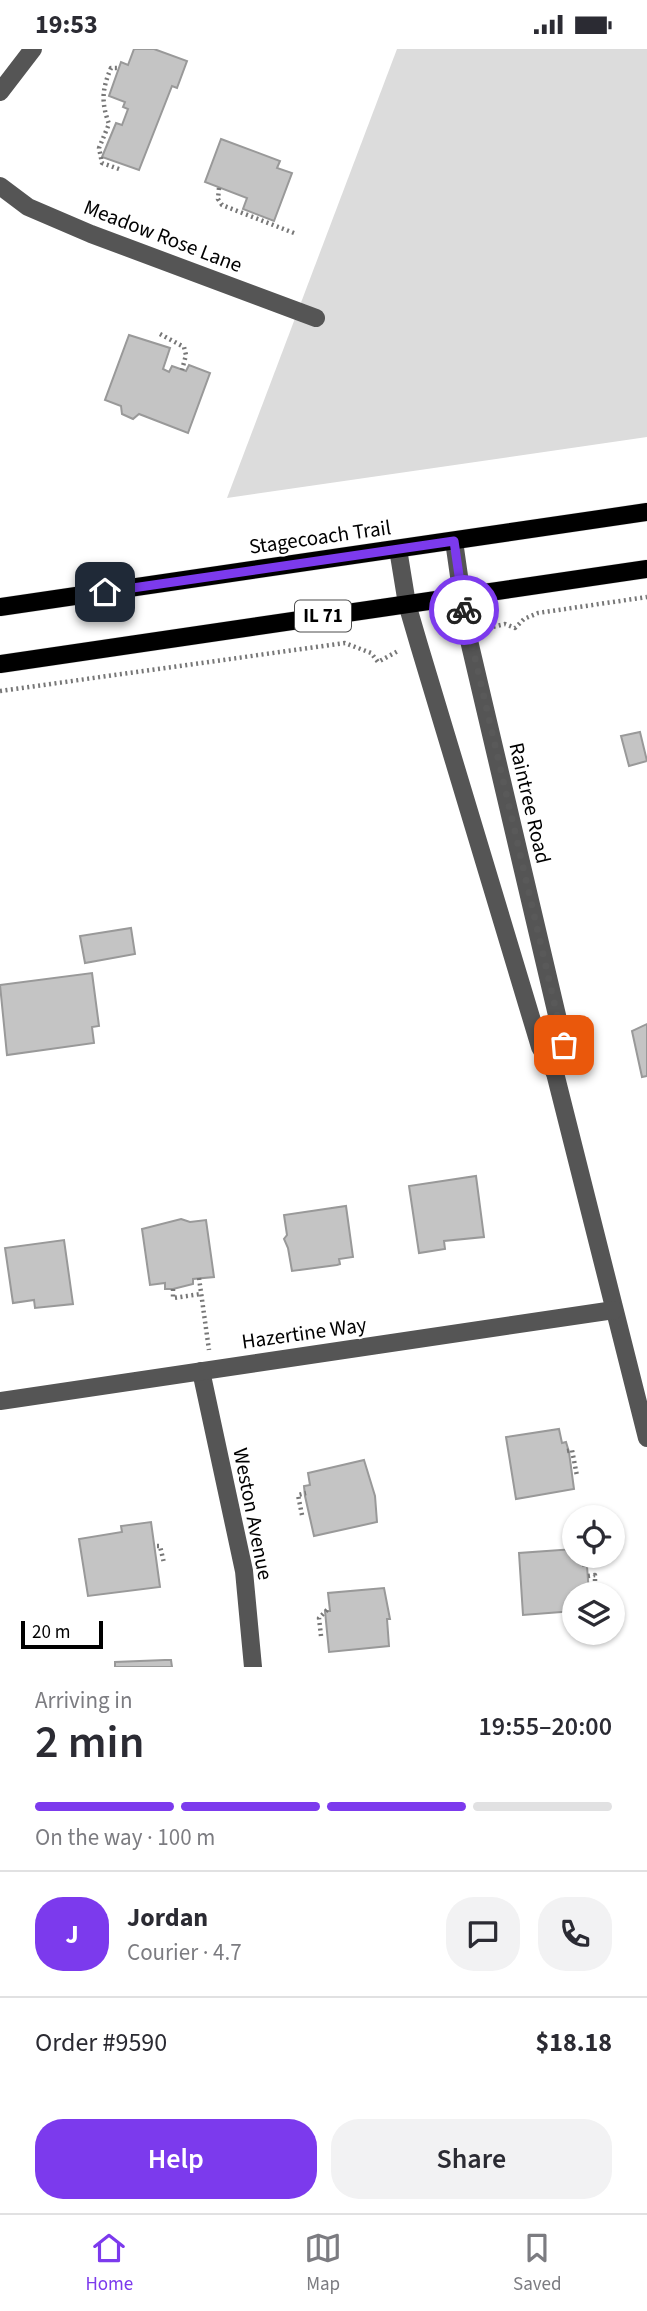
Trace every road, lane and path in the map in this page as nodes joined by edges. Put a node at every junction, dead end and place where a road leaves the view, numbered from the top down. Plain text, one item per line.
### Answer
1 (33, 49) edge
2 (120, 68) dead end
3 (0, 92) edge
4 (119, 169) dead end
5 (0, 186) edge
6 (219, 188) dead end
7 (294, 233) dead end
8 (316, 318) dead end
9 (160, 334) dead end
10 (182, 370) dead end
11 (647, 512) edge
12 (454, 541) junction
13 (398, 549) junction
14 (647, 569) edge
15 (462, 596) junction
16 (647, 597) edge
17 (407, 604) junction
18 (0, 607) edge
19 (505, 624) dead end
20 (391, 652) dead end
21 (0, 664) edge
22 (0, 691) edge
23 (555, 1073) junction
24 (200, 1278) dead end
25 (173, 1289) dead end
26 (201, 1294) junction
27 (614, 1310) junction
28 (207, 1370) junction
29 (0, 1401) edge
30 (647, 1438) edge
31 (567, 1451) dead end
32 (577, 1476) dead end
33 (306, 1493) dead end
34 (302, 1515) dead end
35 (156, 1546) dead end
36 (164, 1563) dead end
37 (588, 1576) dead end
38 (595, 1582) edge
39 (329, 1608) dead end
40 (321, 1636) dead end
41 (253, 1667) edge

1 - 3 street
2 - 4 path
5 - 8 street, Meadow Rose Lane
6 - 7 path
9 - 10 path
11 - 12 main road, Stagecoach Trail
12 - 13 main road, Stagecoach Trail
12 - 15 street, Raintree Road
13 - 17 street, Raintree Road
13 - 18 main road, Stagecoach Trail
14 - 15 main road, IL 71
15 - 17 main road, IL 71
15 - 23 street, Raintree Road
16 - 19 path
17 - 21 main road, IL 71
17 - 23 street, Raintree Road
20 - 22 path
23 - 27 street, Raintree Road
24 - 26 path
25 - 26 path
26 - 28 path
27 - 28 street, Hazertine Way
27 - 30 street, Raintree Road
28 - 29 street, Hazertine Way
28 - 41 street, Weston Avenue
31 - 32 path
33 - 34 path
35 - 36 path
37 - 38 path
39 - 40 path

